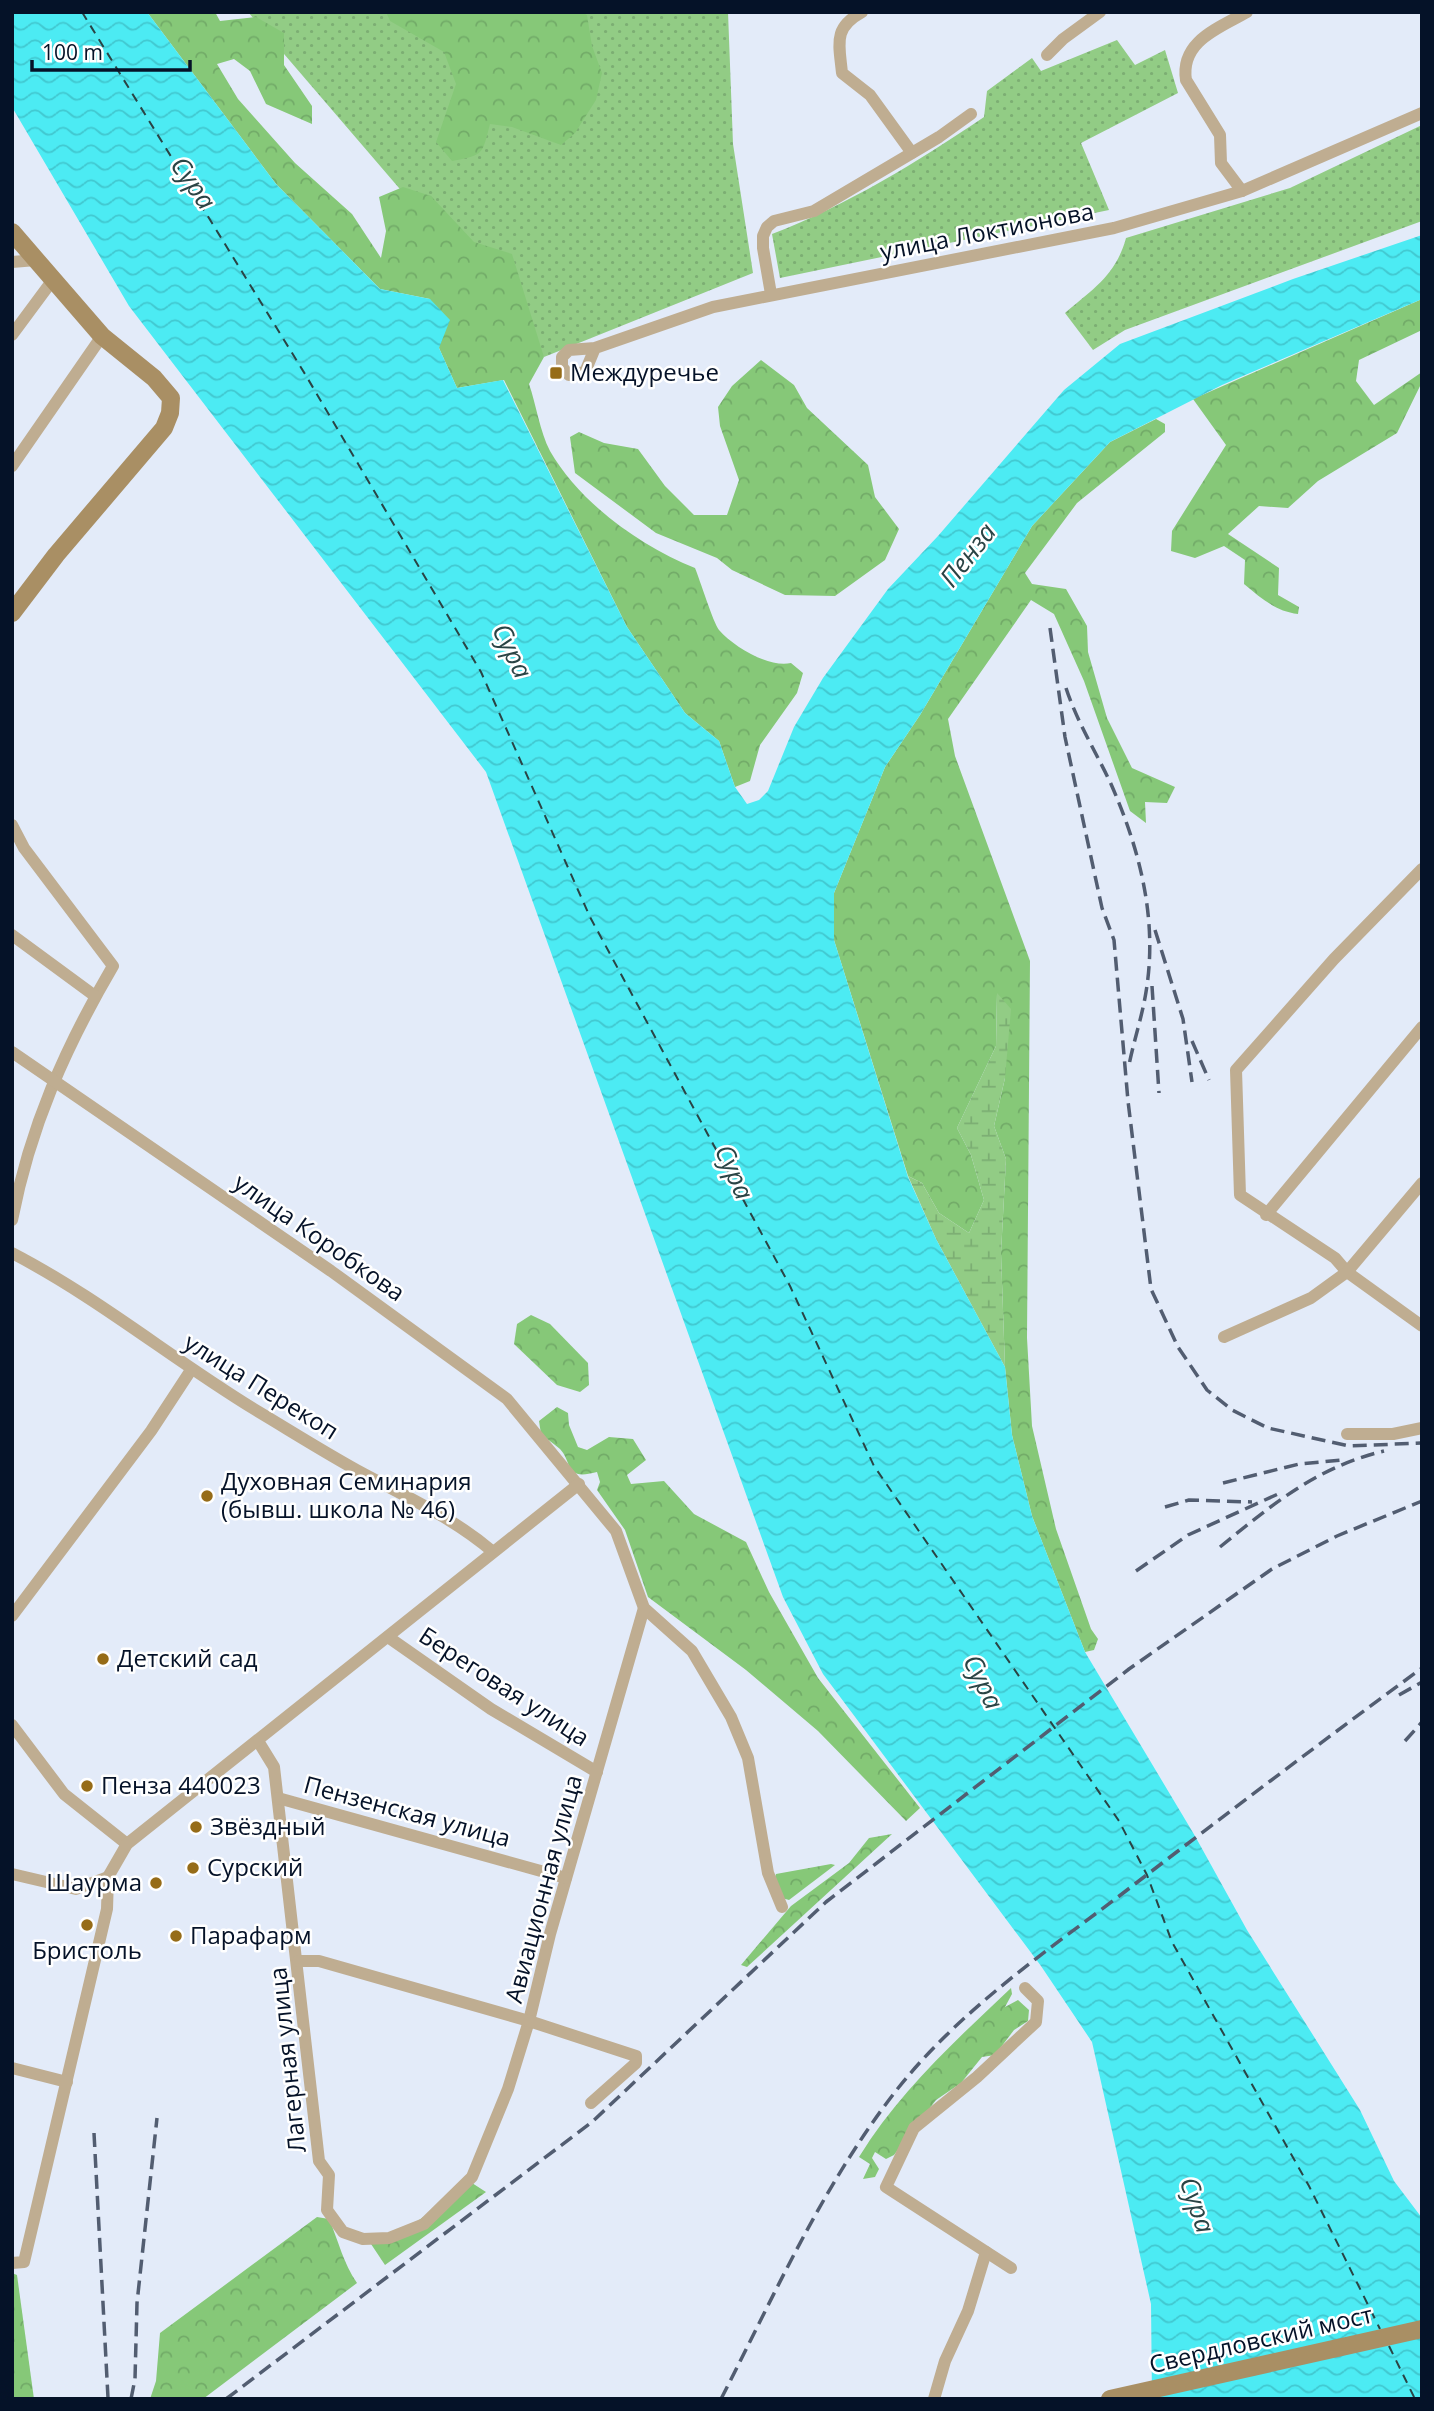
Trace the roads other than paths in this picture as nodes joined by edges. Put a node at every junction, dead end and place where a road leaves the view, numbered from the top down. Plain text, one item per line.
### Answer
1 (862, 12) edge
2 (1100, 12) edge
3 (1247, 12) edge
4 (1047, 55) dead end
5 (1422, 113) edge
6 (971, 114) dead end
7 (912, 153) junction
8 (1242, 191) junction
9 (12, 232) edge
10 (36, 261) junction
11 (12, 262) edge
12 (52, 281) junction
13 (771, 295) junction
14 (12, 335) edge
15 (102, 336) junction
16 (595, 348) junction
17 (12, 466) edge
18 (12, 613) edge
19 (12, 825) edge
20 (1422, 869) edge
21 (12, 935) edge
22 (95, 996) junction
23 (1422, 1027) edge
24 (12, 1052) edge
25 (53, 1078) junction
26 (1422, 1183) edge
27 (1266, 1215) junction
28 (12, 1220) edge
29 (12, 1252) edge
30 (1347, 1272) junction
31 (1422, 1326) edge
32 (1224, 1337) dead end
33 (191, 1370) junction
34 (1422, 1428) edge
35 (1347, 1434) dead end
36 (579, 1485) junction
37 (492, 1551) junction
38 (644, 1608) junction
39 (12, 1616) edge
40 (388, 1637) junction
41 (12, 1725) edge
42 (258, 1741) junction
43 (597, 1772) junction
44 (278, 1798) junction
45 (127, 1844) junction
46 (12, 1874) edge
47 (108, 1877) junction
48 (566, 1878) junction
49 (782, 1907) dead end
50 (298, 1961) junction
51 (1025, 1988) dead end
52 (529, 2021) junction
53 (12, 2068) edge
54 (67, 2081) junction
55 (592, 2103) dead end
56 (472, 2177) joint
57 (986, 2252) junction
58 (18, 2262) edge
59 (1011, 2268) dead end
60 (1422, 2329) edge
61 (934, 2399) edge
62 (1110, 2399) edge

1 - 7 street
2 - 4 street
3 - 8 street
5 - 8 street, улица Локтионова
6 - 7 street
7 - 13 street
8 - 13 street, улица Локтионова
9 - 10 main road
10 - 11 street
10 - 12 main road
12 - 14 street
12 - 15 main road
13 - 16 street, улица Локтионова
15 - 17 street
15 - 18 main road
16 - 16 street, улица Локтионова
19 - 22 street
20 - 27 street
21 - 22 street
22 - 25 street
23 - 27 street
24 - 25 street, улица Коробкова
25 - 28 street
25 - 36 street, улица Коробкова
26 - 30 street
27 - 30 street
29 - 33 street, улица Перекоп
30 - 31 street
30 - 32 street
33 - 37 street, улица Перекоп
33 - 39 street
34 - 35 street
36 - 37 street
36 - 38 street, улица Коробкова
37 - 40 street
38 - 43 street, Авиационная улица
38 - 49 street
40 - 42 street
40 - 43 street, Береговая улица
41 - 45 street
42 - 44 street, Лагерная улица
42 - 45 street
43 - 48 street, Авиационная улица
44 - 48 street, Пензенская улица
44 - 50 street, Лагерная улица
45 - 47 street
46 - 47 street
47 - 54 street
48 - 52 street, Авиационная улица
50 - 52 street
50 - 56 street, Лагерная улица
51 - 57 street
52 - 55 street
52 - 56 street, Авиационная улица
53 - 54 street
54 - 58 street
57 - 59 street
57 - 61 street
60 - 62 main road, Свердловский мост

